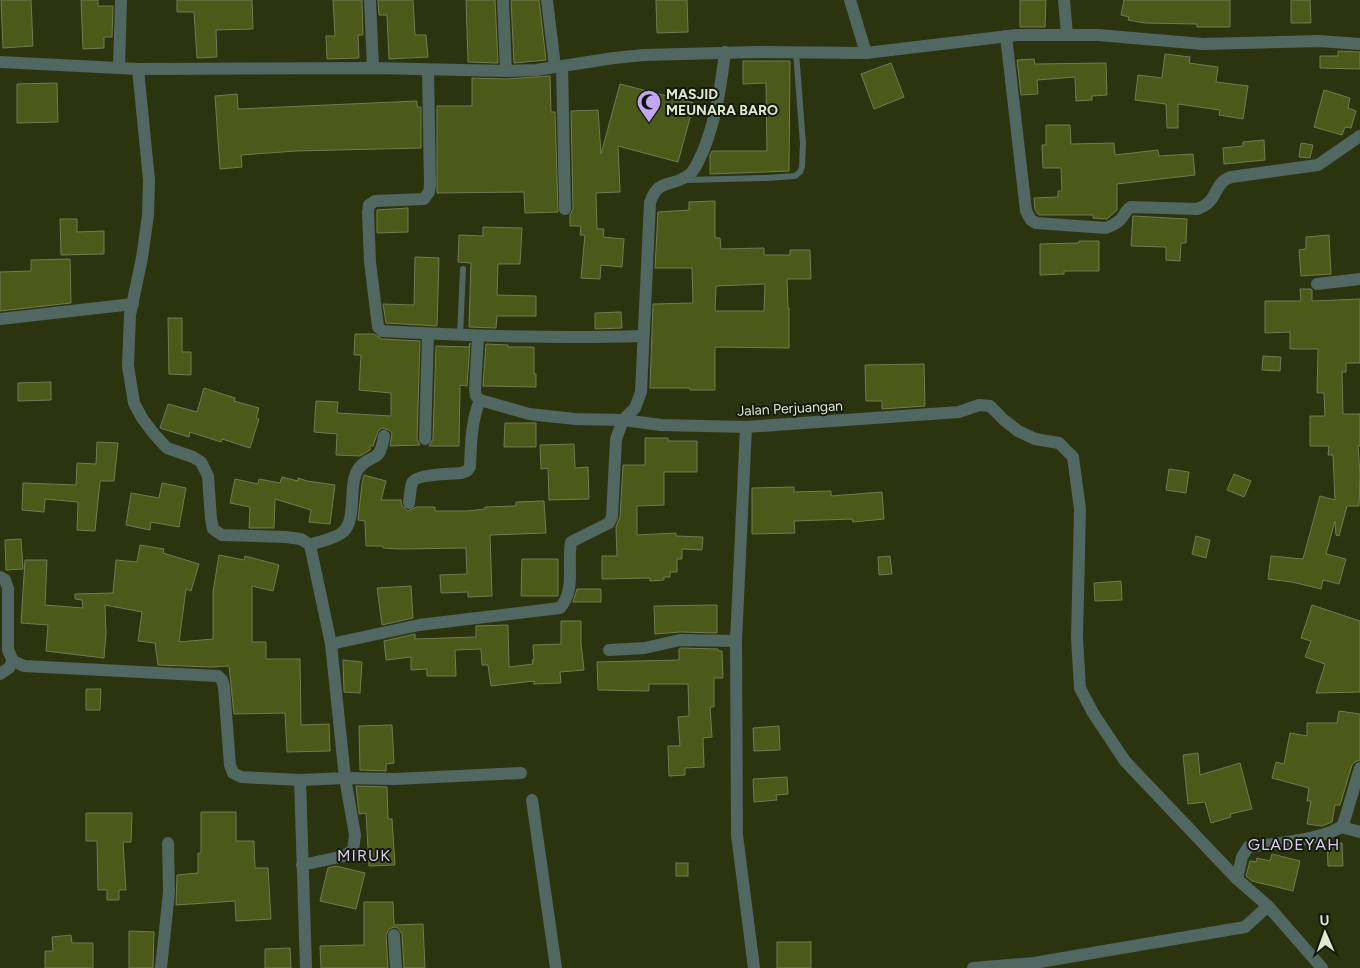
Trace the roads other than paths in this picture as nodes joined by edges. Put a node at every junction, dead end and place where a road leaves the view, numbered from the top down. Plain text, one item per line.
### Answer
1 (121, 0) edge
2 (370, 0) edge
3 (503, 0) edge
4 (547, 0) edge
5 (850, 0) edge
6 (1064, 0) edge
7 (1067, 35) junction
8 (1006, 36) junction
9 (1360, 44) edge
10 (725, 52) junction
11 (796, 52) junction
12 (862, 53) junction
13 (0, 62) edge
14 (559, 66) junction
15 (120, 68) junction
16 (373, 68) junction
17 (138, 69) junction
18 (428, 70) junction
19 (506, 71) junction
20 (1360, 136) edge
21 (681, 180) junction
22 (565, 209) dead end
23 (463, 269) dead end
24 (1360, 278) edge
25 (1317, 284) dead end
26 (133, 304) junction
27 (0, 319) edge
28 (428, 334) junction
29 (460, 335) junction
30 (642, 336) junction
31 (478, 337) junction
32 (480, 400) junction
33 (623, 420) junction
34 (746, 427) junction
35 (384, 436) dead end
36 (425, 439) dead end
37 (410, 503) dead end
38 (310, 545) junction
39 (0, 577) edge
40 (736, 641) junction
41 (331, 644) junction
42 (609, 650) dead end
43 (13, 661) junction
44 (0, 674) edge
45 (1360, 768) edge
46 (521, 774) dead end
47 (345, 778) junction
48 (300, 780) junction
49 (532, 800) dead end
50 (1341, 827) junction
51 (1360, 832) edge
52 (168, 843) dead end
53 (302, 865) junction
54 (1237, 879) junction
55 (1266, 907) junction
56 (394, 935) dead end
57 (161, 968) edge
58 (306, 968) edge
59 (396, 968) edge
60 (556, 968) edge
61 (754, 968) edge
62 (973, 968) edge
63 (1322, 968) edge

1 - 15 street
2 - 16 street
3 - 19 street
4 - 14 street
5 - 12 street
6 - 7 street
7 - 8 street
7 - 9 street
8 - 12 street
8 - 20 street
10 - 11 street
10 - 14 street
10 - 21 street
11 - 12 street
11 - 21 lane
13 - 15 street
14 - 19 street
14 - 22 street
15 - 17 street
16 - 17 street
16 - 18 street
17 - 26 street
18 - 19 street
18 - 28 street
21 - 30 street
23 - 29 lane
24 - 25 street
26 - 27 street
26 - 38 street
28 - 29 street
28 - 36 street
29 - 31 street
30 - 31 street
30 - 33 street
31 - 32 street
32 - 33 street, Jalan Perjuangan
32 - 37 street
33 - 34 street, Jalan Perjuangan
33 - 41 street
34 - 40 street
34 - 54 street, Jalan Perjuangan
35 - 38 street
38 - 41 street
39 - 43 street
40 - 42 street
40 - 61 street
41 - 47 street
43 - 44 street
43 - 48 street
45 - 50 street
46 - 47 street
47 - 48 street
47 - 53 street
48 - 53 street
49 - 60 street
50 - 51 street
50 - 54 street
52 - 57 street
53 - 58 street
54 - 55 street
55 - 62 street
55 - 63 street
56 - 59 street

